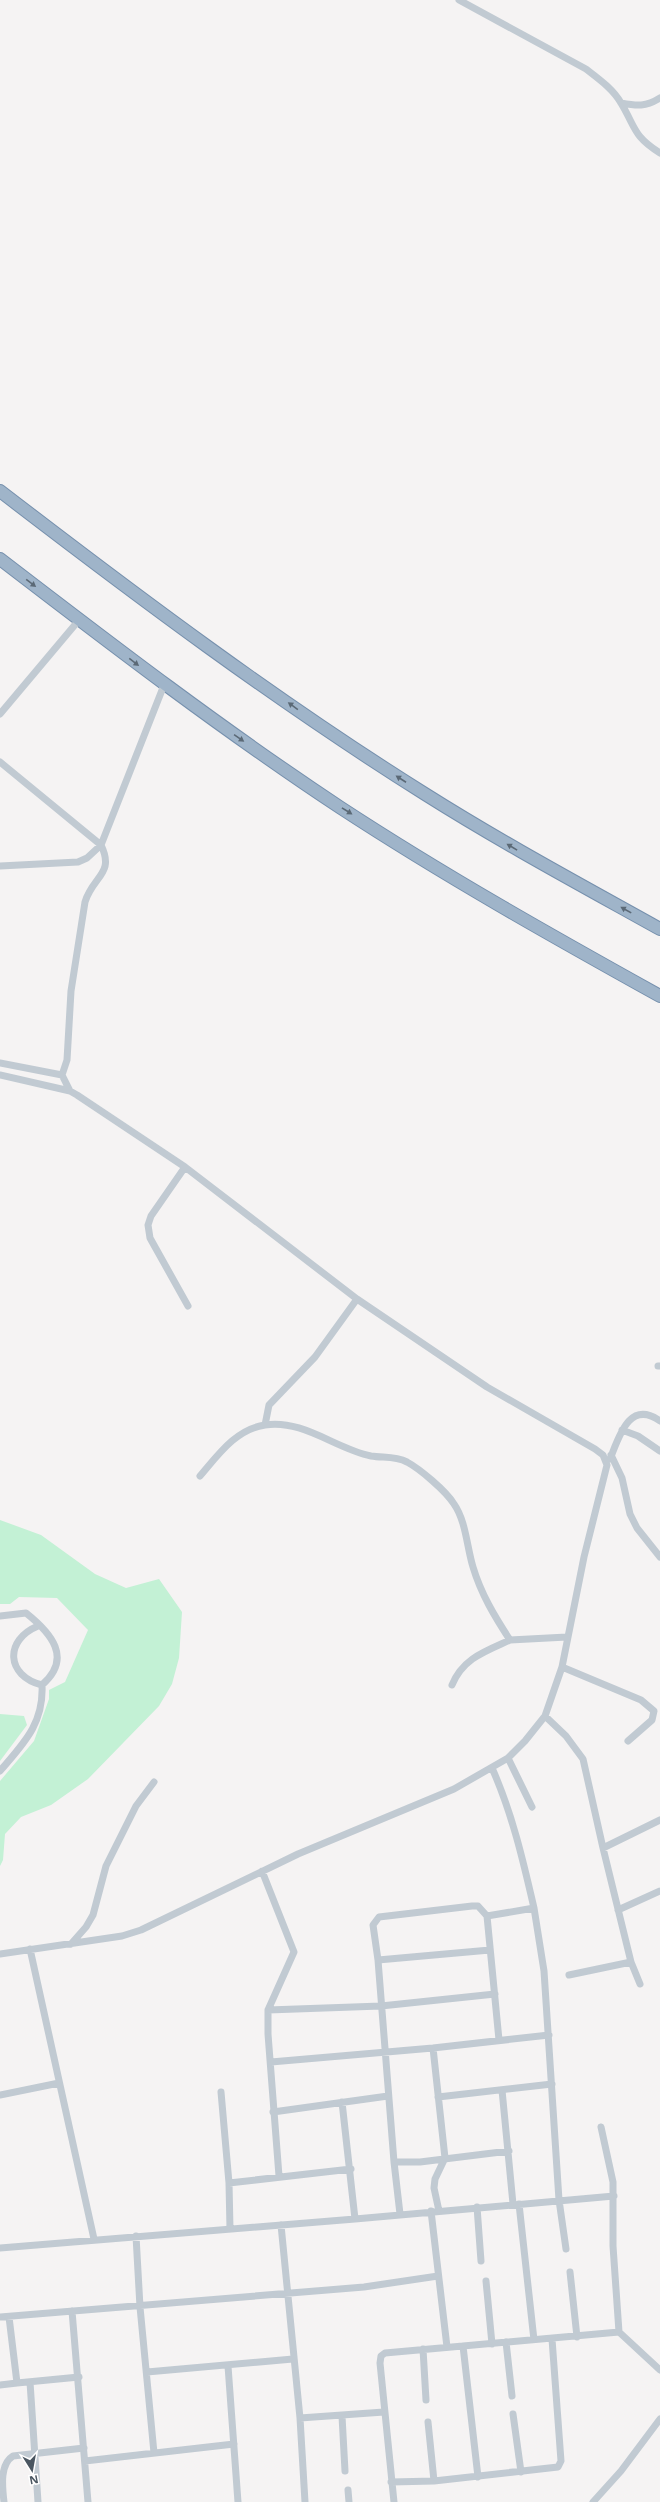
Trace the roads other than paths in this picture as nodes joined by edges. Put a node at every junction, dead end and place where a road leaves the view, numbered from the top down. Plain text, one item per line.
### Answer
1 (459, 0) edge
2 (660, 98) edge
3 (621, 103) junction
4 (660, 153) edge
5 (0, 491) edge
6 (0, 559) edge
7 (79, 620) junction
8 (164, 685) junction
9 (0, 714) edge
10 (0, 762) edge
11 (101, 845) junction
12 (0, 866) edge
13 (660, 929) edge
14 (660, 996) edge
15 (0, 1063) edge
16 (62, 1075) junction
17 (0, 1076) edge
18 (70, 1091) junction
19 (185, 1167) junction
20 (357, 1299) junction
21 (188, 1306) dead end
22 (660, 1421) edge
23 (265, 1425) junction
24 (622, 1430) junction
25 (660, 1451) edge
26 (611, 1455) junction
27 (607, 1465) junction
28 (200, 1476) dead end
29 (660, 1557) edge
30 (0, 1616) edge
31 (38, 1626) junction
32 (567, 1637) junction
33 (510, 1640) junction
34 (562, 1667) junction
35 (452, 1684) dead end
36 (42, 1685) junction
37 (545, 1716) junction
38 (628, 1741) dead end
39 (508, 1758) junction
40 (492, 1768) junction
41 (0, 1772) edge
42 (154, 1782) dead end
43 (532, 1807) dead end
44 (660, 1820) edge
45 (603, 1848) junction
46 (262, 1871) junction
47 (660, 1891) edge
48 (534, 1908) junction
49 (618, 1910) junction
50 (487, 1916) junction
51 (72, 1944) junction
52 (30, 1949) junction
53 (490, 1950) junction
54 (0, 1954) edge
55 (378, 1960) junction
56 (631, 1962) junction
57 (569, 1975) dead end
58 (640, 1984) dead end
59 (495, 1994) junction
60 (380, 2006) junction
61 (268, 2010) junction
62 (549, 2035) junction
63 (499, 2040) junction
64 (434, 2048) junction
65 (385, 2052) junction
66 (271, 2062) junction
67 (59, 2083) junction
68 (552, 2084) junction
69 (502, 2090) junction
70 (221, 2092) dead end
71 (0, 2095) edge
72 (388, 2096) junction
73 (438, 2097) junction
74 (342, 2102) junction
75 (273, 2112) junction
76 (601, 2127) dead end
77 (509, 2151) junction
78 (445, 2158) junction
79 (394, 2162) junction
80 (351, 2169) junction
81 (279, 2176) junction
82 (229, 2182) junction
83 (614, 2196) junction
84 (559, 2200) junction
85 (516, 2204) junction
86 (478, 2207) junction
87 (435, 2211) junction
88 (400, 2214) junction
89 (355, 2220) junction
90 (281, 2225) junction
91 (230, 2229) junction
92 (136, 2236) junction
93 (94, 2239) junction
94 (0, 2248) edge
95 (566, 2249) dead end
96 (481, 2261) dead end
97 (570, 2272) dead end
98 (438, 2276) junction
99 (486, 2281) dead end
100 (288, 2294) junction
101 (140, 2307) junction
102 (72, 2311) junction
103 (8, 2317) junction
104 (0, 2318) edge
105 (619, 2332) junction
106 (577, 2337) junction
107 (552, 2339) junction
108 (534, 2340) junction
109 (506, 2342) junction
110 (492, 2344) junction
111 (463, 2346) junction
112 (447, 2347) junction
113 (423, 2349) junction
114 (293, 2359) junction
115 (228, 2366) junction
116 (660, 2370) edge
117 (147, 2372) junction
118 (78, 2377) junction
119 (30, 2382) junction
120 (17, 2383) junction
121 (0, 2384) edge
122 (512, 2396) dead end
123 (426, 2400) dead end
124 (384, 2412) junction
125 (513, 2414) dead end
126 (342, 2416) junction
127 (300, 2418) junction
128 (660, 2420) edge
129 (428, 2422) dead end
130 (234, 2444) junction
131 (84, 2448) junction
132 (154, 2453) junction
133 (34, 2454) junction
134 (85, 2461) junction
135 (345, 2472) dead end
136 (521, 2472) junction
137 (478, 2477) junction
138 (434, 2481) junction
139 (391, 2482) junction
140 (348, 2490) dead end
141 (4, 2502) edge
142 (38, 2502) edge
143 (88, 2502) edge
144 (238, 2502) edge
145 (305, 2502) edge
146 (349, 2502) edge
147 (394, 2502) edge
148 (593, 2502) edge

1 - 3 street
2 - 3 street
3 - 4 street
13 -> 5 highway
6 -> 7 highway
7 -> 8 highway
7 - 9 street
8 - 11 street
8 -> 14 highway
10 - 11 street
11 - 12 street
11 - 16 street
15 - 16 street
16 - 18 street
17 - 18 street
18 - 19 street
19 - 20 street
19 - 21 street
20 - 23 street
20 - 27 street
22 - 24 street
23 - 28 street
23 - 33 street
24 - 25 street
24 - 26 street
26 - 27 street
26 - 29 street
27 - 32 street
30 - 31 street
31 - 36 street
31 - 36 street
32 - 33 street
32 - 34 street
33 - 35 street
34 - 37 street
34 - 38 street
36 - 41 street
37 - 39 street
37 - 45 street
39 - 40 street
39 - 43 street
40 - 46 street
40 - 48 street
42 - 51 street
44 - 45 street
45 - 49 street
46 - 51 street
46 - 61 street
47 - 49 street
48 - 50 street
48 - 62 street
49 - 56 street
50 - 53 street
50 - 55 street
51 - 52 street
52 - 54 street
52 - 67 street
53 - 55 street
53 - 59 street
55 - 60 street
56 - 57 street
56 - 58 street
59 - 60 street
59 - 63 street
60 - 61 street
60 - 65 street
61 - 66 street
62 - 63 street
62 - 68 street
63 - 64 street
64 - 65 street
64 - 73 street
65 - 66 street
65 - 72 street
66 - 75 street
67 - 71 street
67 - 93 street
68 - 69 street
68 - 84 street
69 - 73 street
69 - 77 street
70 - 82 street
72 - 74 street
72 - 79 street
73 - 78 street
74 - 75 street
74 - 80 street
75 - 81 street
76 - 83 street
77 - 78 street
77 - 85 street
78 - 79 street
78 - 87 street
79 - 88 street
80 - 81 street
80 - 89 street
81 - 82 street
82 - 91 street
83 - 84 street
83 - 105 street
84 - 85 street
84 - 95 street
85 - 86 street
85 - 108 street
86 - 87 street
86 - 96 street
87 - 88 street
87 - 98 street
88 - 89 street
89 - 90 street
90 - 91 street
90 - 100 street
91 - 92 street
92 - 93 street
92 - 101 street
93 - 94 street
97 - 106 street
98 - 100 street
98 - 112 street
99 - 110 street
100 - 101 street
100 - 114 street
101 - 102 street
101 - 117 street
102 - 103 street
102 - 118 street
103 - 104 street
103 - 120 street
105 - 106 street
105 - 116 street
106 - 107 street
107 - 108 street
107 - 136 street
108 - 109 street
109 - 110 street
109 - 122 street
110 - 111 street
111 - 112 street
111 - 137 street
112 - 113 street
113 - 123 street
113 - 124 street
114 - 115 street
114 - 127 street
115 - 117 street
115 - 130 street
117 - 132 street
118 - 119 street
118 - 131 street
119 - 120 street
119 - 133 street
120 - 121 street
124 - 126 street
124 - 139 street
125 - 136 street
126 - 127 street
126 - 135 street
127 - 145 street
128 - 148 street
129 - 138 street
130 - 132 street
130 - 144 street
131 - 133 street
131 - 134 street
132 - 134 street
133 - 141 street
133 - 142 street
134 - 143 street
136 - 137 street
137 - 138 street
138 - 139 street
139 - 147 street
140 - 146 street

